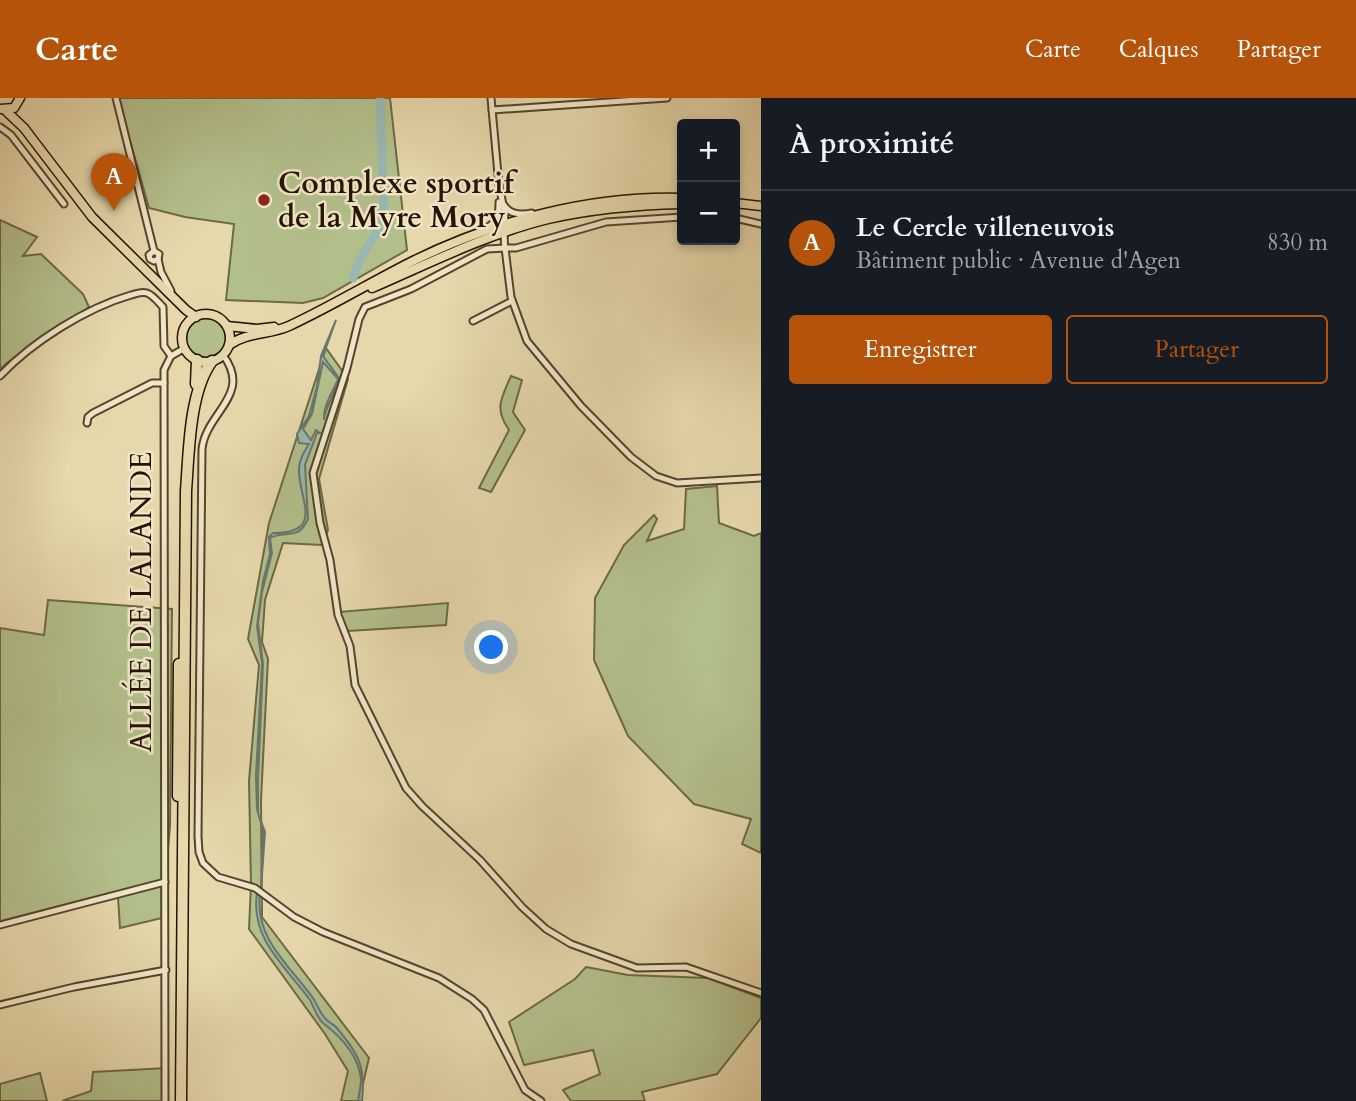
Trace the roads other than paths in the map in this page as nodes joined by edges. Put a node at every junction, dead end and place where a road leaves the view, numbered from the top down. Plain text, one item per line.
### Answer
1 (116, 98) edge
2 (491, 98) edge
3 (667, 98) edge
4 (19, 102) edge
5 (3, 110) edge
6 (492, 110) junction
7 (0, 127) edge
8 (24, 128) junction
9 (499, 184) junction
10 (677, 198) edge
11 (64, 204) dead end
12 (597, 204) junction
13 (677, 204) edge
14 (740, 204) edge
15 (761, 206) edge
16 (677, 217) edge
17 (740, 219) edge
18 (761, 224) edge
19 (504, 229) junction
20 (471, 236) junction
21 (505, 248) junction
22 (166, 291) junction
23 (176, 300) junction
24 (512, 301) junction
25 (331, 305) junction
26 (196, 317) junction
27 (304, 318) junction
28 (473, 321) dead end
29 (186, 326) junction
30 (227, 326) junction
31 (229, 345) junction
32 (185, 348) junction
33 (223, 355) junction
34 (171, 356) junction
35 (197, 360) junction
36 (212, 361) junction
37 (0, 376) edge
38 (164, 383) junction
39 (87, 422) dead end
40 (761, 478) edge
41 (165, 882) junction
42 (0, 925) edge
43 (166, 970) junction
44 (761, 993) edge
45 (0, 1005) edge
46 (165, 1101) edge
47 (175, 1101) edge
48 (181, 1101) edge
49 (541, 1101) edge

1 - 23 street
2 - 6 street
3 - 6 street
4 - 5 main road
4 - 8 main road
5 - 8 main road
6 - 9 street
7 - 11 street
8 - 22 main road
9 - 12 street
9 - 19 street
9 - 20 street
10 - 12 main road
12 - 19 main road
13 - 19 main road
14 - 15 main road
16 - 21 street
17 - 18 street
19 - 20 main road
19 - 21 street
19 - 25 main road
20 - 25 main road
21 - 24 street
21 - 44 street
22 - 23 main road
22 - 29 main road
23 - 26 main road
24 - 28 street
24 - 40 street
25 - 27 main road
26 - 29 main road
26 - 30 main road
27 - 30 main road
27 - 31 main road
29 - 32 main road
30 - 31 main road
31 - 33 main road
32 - 34 street
32 - 35 main road
33 - 36 main road
33 - 49 street
34 - 37 street
34 - 38 street, ALLÉE DE LALANDE
35 - 36 main road
35 - 47 highway
36 - 48 highway
38 - 39 street
38 - 41 street, ALLÉE DE LALANDE
41 - 42 street
41 - 43 street, ALLÉE DE LALANDE
43 - 45 street
43 - 46 street, ALLÉE DE LALANDE

